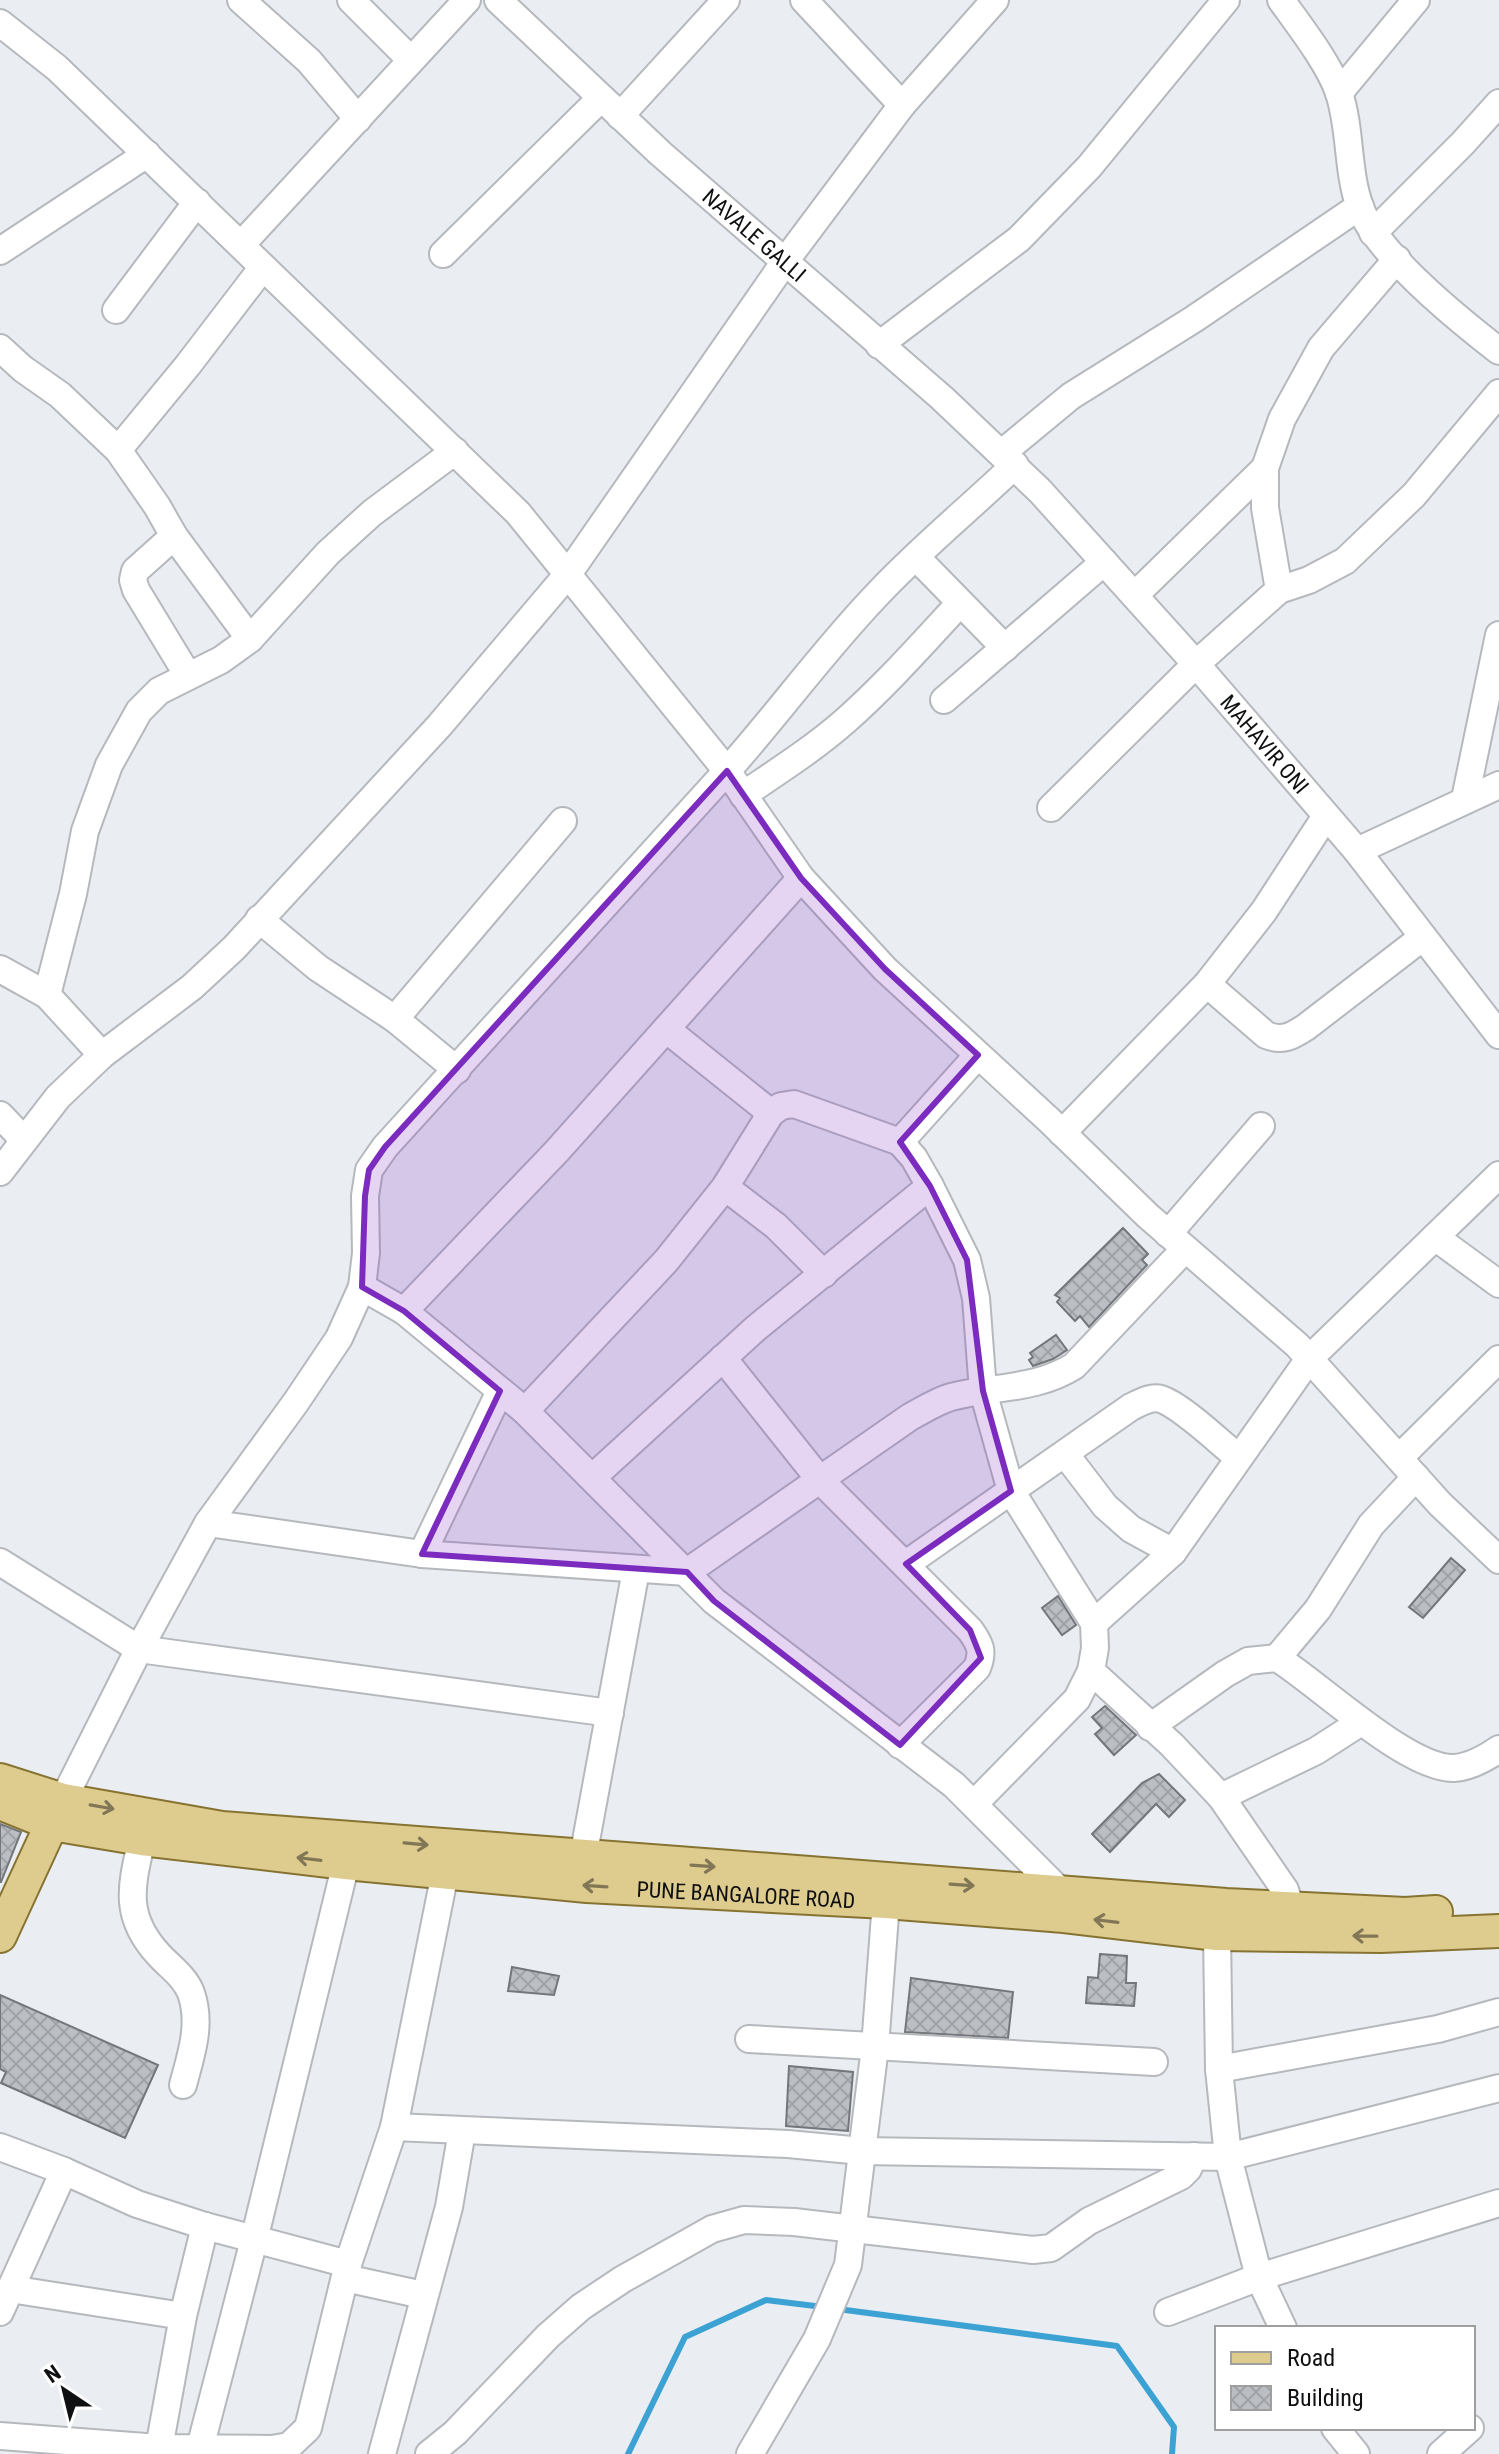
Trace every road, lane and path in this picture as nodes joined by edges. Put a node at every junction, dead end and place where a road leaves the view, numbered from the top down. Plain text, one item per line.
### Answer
1 (241, 0) edge
2 (351, 0) edge
3 (467, 0) edge
4 (498, 0) edge
5 (726, 0) edge
6 (804, 0) edge
7 (995, 0) edge
8 (1226, 0) edge
9 (1281, 0) edge
10 (1416, 0) edge
11 (0, 23) edge
12 (411, 60) junction
13 (1339, 93) junction
14 (601, 98) junction
15 (1499, 103) edge
16 (902, 105) junction
17 (620, 116) junction
18 (358, 119) junction
19 (147, 154) junction
20 (197, 202) junction
21 (1360, 206) junction
22 (1373, 233) junction
23 (241, 245) junction
24 (0, 251) edge
25 (443, 254) dead end
26 (1397, 259) junction
27 (786, 260) junction
28 (263, 267) junction
29 (116, 310) dead end
30 (879, 345) junction
31 (0, 348) edge
32 (1499, 351) edge
33 (1499, 393) edge
34 (118, 450) junction
35 (455, 451) junction
36 (1009, 459) junction
37 (1265, 468) junction
38 (174, 536) junction
39 (916, 557) junction
40 (1104, 562) junction
41 (568, 574) junction
42 (1279, 590) junction
43 (1135, 595) junction
44 (960, 603) junction
45 (1499, 635) edge
46 (250, 639) junction
47 (1005, 648) junction
48 (1196, 664) junction
49 (187, 674) junction
50 (944, 700) dead end
51 (727, 771) junction
52 (1499, 785) edge
53 (743, 795) junction
54 (1465, 799) junction
55 (1051, 808) dead end
56 (1326, 816) junction
57 (563, 821) dead end
58 (1357, 851) junction
59 (801, 878) junction
60 (259, 919) junction
61 (1423, 937) junction
62 (0, 969) edge
63 (1207, 984) junction
64 (47, 995) junction
65 (395, 1019) junction
66 (666, 1029) junction
67 (1499, 1035) edge
68 (102, 1055) junction
69 (978, 1055) junction
70 (457, 1070) junction
71 (771, 1113) junction
72 (0, 1115) edge
73 (1261, 1126) dead end
74 (1062, 1133) junction
75 (23, 1139) junction
76 (900, 1142) junction
77 (0, 1172) edge
78 (1499, 1175) edge
79 (930, 1186) junction
80 (725, 1187) junction
81 (1435, 1237) junction
82 (1177, 1242) junction
83 (824, 1274) junction
84 (1499, 1284) edge
85 (362, 1287) junction
86 (404, 1311) junction
87 (723, 1358) junction
88 (1309, 1359) junction
89 (1499, 1359) edge
90 (500, 1391) junction
91 (983, 1391) junction
92 (525, 1411) junction
93 (1066, 1455) junction
94 (1238, 1457) junction
95 (1408, 1468) junction
96 (593, 1477) junction
97 (820, 1480) junction
98 (1011, 1491) junction
99 (208, 1523) junction
100 (1173, 1552) junction
101 (422, 1554) junction
102 (1499, 1560) edge
103 (0, 1562) edge
104 (906, 1564) junction
105 (636, 1570) junction
106 (687, 1572) junction
107 (1094, 1623) junction
108 (139, 1649) junction
109 (1277, 1658) junction
110 (1091, 1671) junction
111 (610, 1713) junction
112 (1361, 1722) junction
113 (1150, 1727) junction
114 (900, 1745) junction
115 (1499, 1749) edge
116 (0, 1780) edge
117 (1221, 1797) junction
118 (0, 1803) edge
119 (974, 1804) junction
120 (57, 1812) junction
121 (142, 1839) junction
122 (583, 1857) junction
123 (346, 1863) junction
124 (445, 1873) junction
125 (1061, 1892) junction
126 (886, 1902) junction
127 (1291, 1908) junction
128 (1499, 1908) edge
129 (1499, 1931) edge
130 (1217, 1934) junction
131 (0, 1936) edge
132 (1499, 2012) edge
133 (749, 2039) dead end
134 (875, 2047) junction
135 (1154, 2062) dead end
136 (1219, 2069) junction
137 (183, 2085) dead end
138 (1499, 2088) edge
139 (394, 2127) junction
140 (462, 2131) junction
141 (0, 2147) edge
142 (862, 2151) junction
143 (1194, 2156) junction
144 (1228, 2157) junction
145 (64, 2171) junction
146 (1499, 2203) edge
147 (205, 2226) junction
148 (853, 2228) junction
149 (254, 2240) junction
150 (346, 2271) junction
151 (1259, 2277) junction
152 (423, 2295) junction
153 (5, 2300) edge
154 (1168, 2312) dead end
155 (183, 2316) junction
156 (1282, 2326) edge
157 (1337, 2430) edge
158 (1468, 2430) edge
159 (0, 2436) edge
160 (159, 2448) junction
161 (200, 2448) junction
162 (288, 2450) edge
163 (1354, 2452) edge
164 (382, 2454) edge
165 (429, 2454) edge
166 (750, 2454) edge
167 (1441, 2454) edge

1 - 18 street
2 - 12 street
3 - 12 street
4 - 14 street, NAVALE GALLI
5 - 17 street
6 - 16 street
7 - 16 street
8 - 30 street
9 - 13 street
10 - 13 street
11 - 19 street
12 - 18 street
13 - 21 street
14 - 17 street, NAVALE GALLI
14 - 25 street
15 - 22 street
16 - 27 street
17 - 27 street, NAVALE GALLI
18 - 23 street
19 - 20 street
19 - 24 street
20 - 23 street
20 - 29 street
21 - 22 street
21 - 36 street
22 - 26 street
23 - 28 street
26 - 32 street
26 - 37 street
27 - 30 street, NAVALE GALLI
27 - 41 street
28 - 34 street
28 - 35 street
30 - 36 street, NAVALE GALLI
31 - 34 street
33 - 42 street
34 - 38 street
35 - 41 street
35 - 46 street
36 - 39 street
36 - 40 street, MAHAVIR ONI
37 - 42 street
37 - 43 street
38 - 46 street
38 - 49 street
39 - 44 street
39 - 51 street
40 - 43 street, MAHAVIR ONI
40 - 47 street
41 - 51 street
41 - 60 street
42 - 48 street
43 - 48 street, MAHAVIR ONI
44 - 47 street
44 - 53 street
45 - 54 street
46 - 49 street
47 - 50 street
48 - 55 street
48 - 56 street, MAHAVIR ONI
49 - 64 street
51 - 53 street
51 - 70 street
52 - 54 street
53 - 59 street
54 - 58 street
56 - 58 street, MAHAVIR ONI
56 - 63 street
57 - 65 street
58 - 61 street, MAHAVIR ONI
59 - 66 street
59 - 69 street
60 - 65 street
60 - 68 street
61 - 63 street
61 - 67 street, MAHAVIR ONI
62 - 64 street
63 - 74 street
64 - 68 street
65 - 70 street
66 - 71 street
66 - 86 street
68 - 75 street
69 - 74 street
69 - 76 street
70 - 85 street
71 - 76 street
71 - 80 street
72 - 75 street
73 - 82 street
74 - 82 street
75 - 77 street
76 - 79 street
78 - 81 street
79 - 83 street
79 - 91 street
80 - 83 street
80 - 92 street
81 - 84 street
81 - 88 street
82 - 88 street
82 - 91 street
83 - 87 street
85 - 86 street
85 - 99 street
86 - 90 street
87 - 96 street
87 - 97 street
88 - 94 street
88 - 95 street
89 - 95 street
90 - 92 street
90 - 101 street
91 - 97 street
91 - 98 street
92 - 96 street
93 - 94 street
93 - 98 street
93 - 100 street
94 - 100 street
95 - 102 street
95 - 109 street
96 - 106 street
97 - 104 street
97 - 106 street
98 - 104 street
98 - 107 street
99 - 101 street
99 - 108 street
100 - 107 street
101 - 105 street
103 - 108 street
104 - 114 street
105 - 106 street
105 - 111 street
106 - 114 street
107 - 110 street
108 - 111 street
108 - 120 street
109 - 112 street
109 - 113 street
110 - 113 street
110 - 119 street
111 - 122 street
112 - 115 street
112 - 117 street
113 - 117 street
114 - 119 street
116 - 120 main road, PUNE BANGALORE ROAD
117 - 127 street
118 - 120 main road, PUNE BANGALORE ROAD
119 - 125 street
120 - 121 main road, PUNE BANGALORE ROAD
120 -> 122 main road, PUNE BANGALORE ROAD
120 - 131 main road
123 -> 121 main road, PUNE BANGALORE ROAD
121 - 137 street
122 -> 125 main road, PUNE BANGALORE ROAD
123 - 124 main road, PUNE BANGALORE ROAD
123 - 149 street
126 -> 124 main road, PUNE BANGALORE ROAD
124 - 139 street
125 - 127 main road, PUNE BANGALORE ROAD
130 -> 126 main road, PUNE BANGALORE ROAD
126 - 134 street
127 - 128 main road, PUNE BANGALORE ROAD
129 -> 130 main road, PUNE BANGALORE ROAD
130 - 136 street
132 - 136 street
133 - 134 street
134 - 135 street
134 - 142 street
136 - 144 street
138 - 144 street
139 - 140 street
139 - 150 street
140 - 142 street
140 - 152 street
141 - 145 street
142 - 143 street
142 - 148 street
143 - 144 street
143 - 148 street
144 - 151 street
145 - 147 street
145 - 153 street
146 - 151 street
147 - 149 street
147 - 155 street
148 - 165 street
148 - 166 street
149 - 150 street
149 - 161 street
150 - 152 street
150 - 162 street
151 - 154 street
151 - 156 street
152 - 164 street
153 - 155 street
155 - 160 street
157 - 163 street
158 - 167 street
159 - 160 street
160 - 161 street
161 - 162 street

